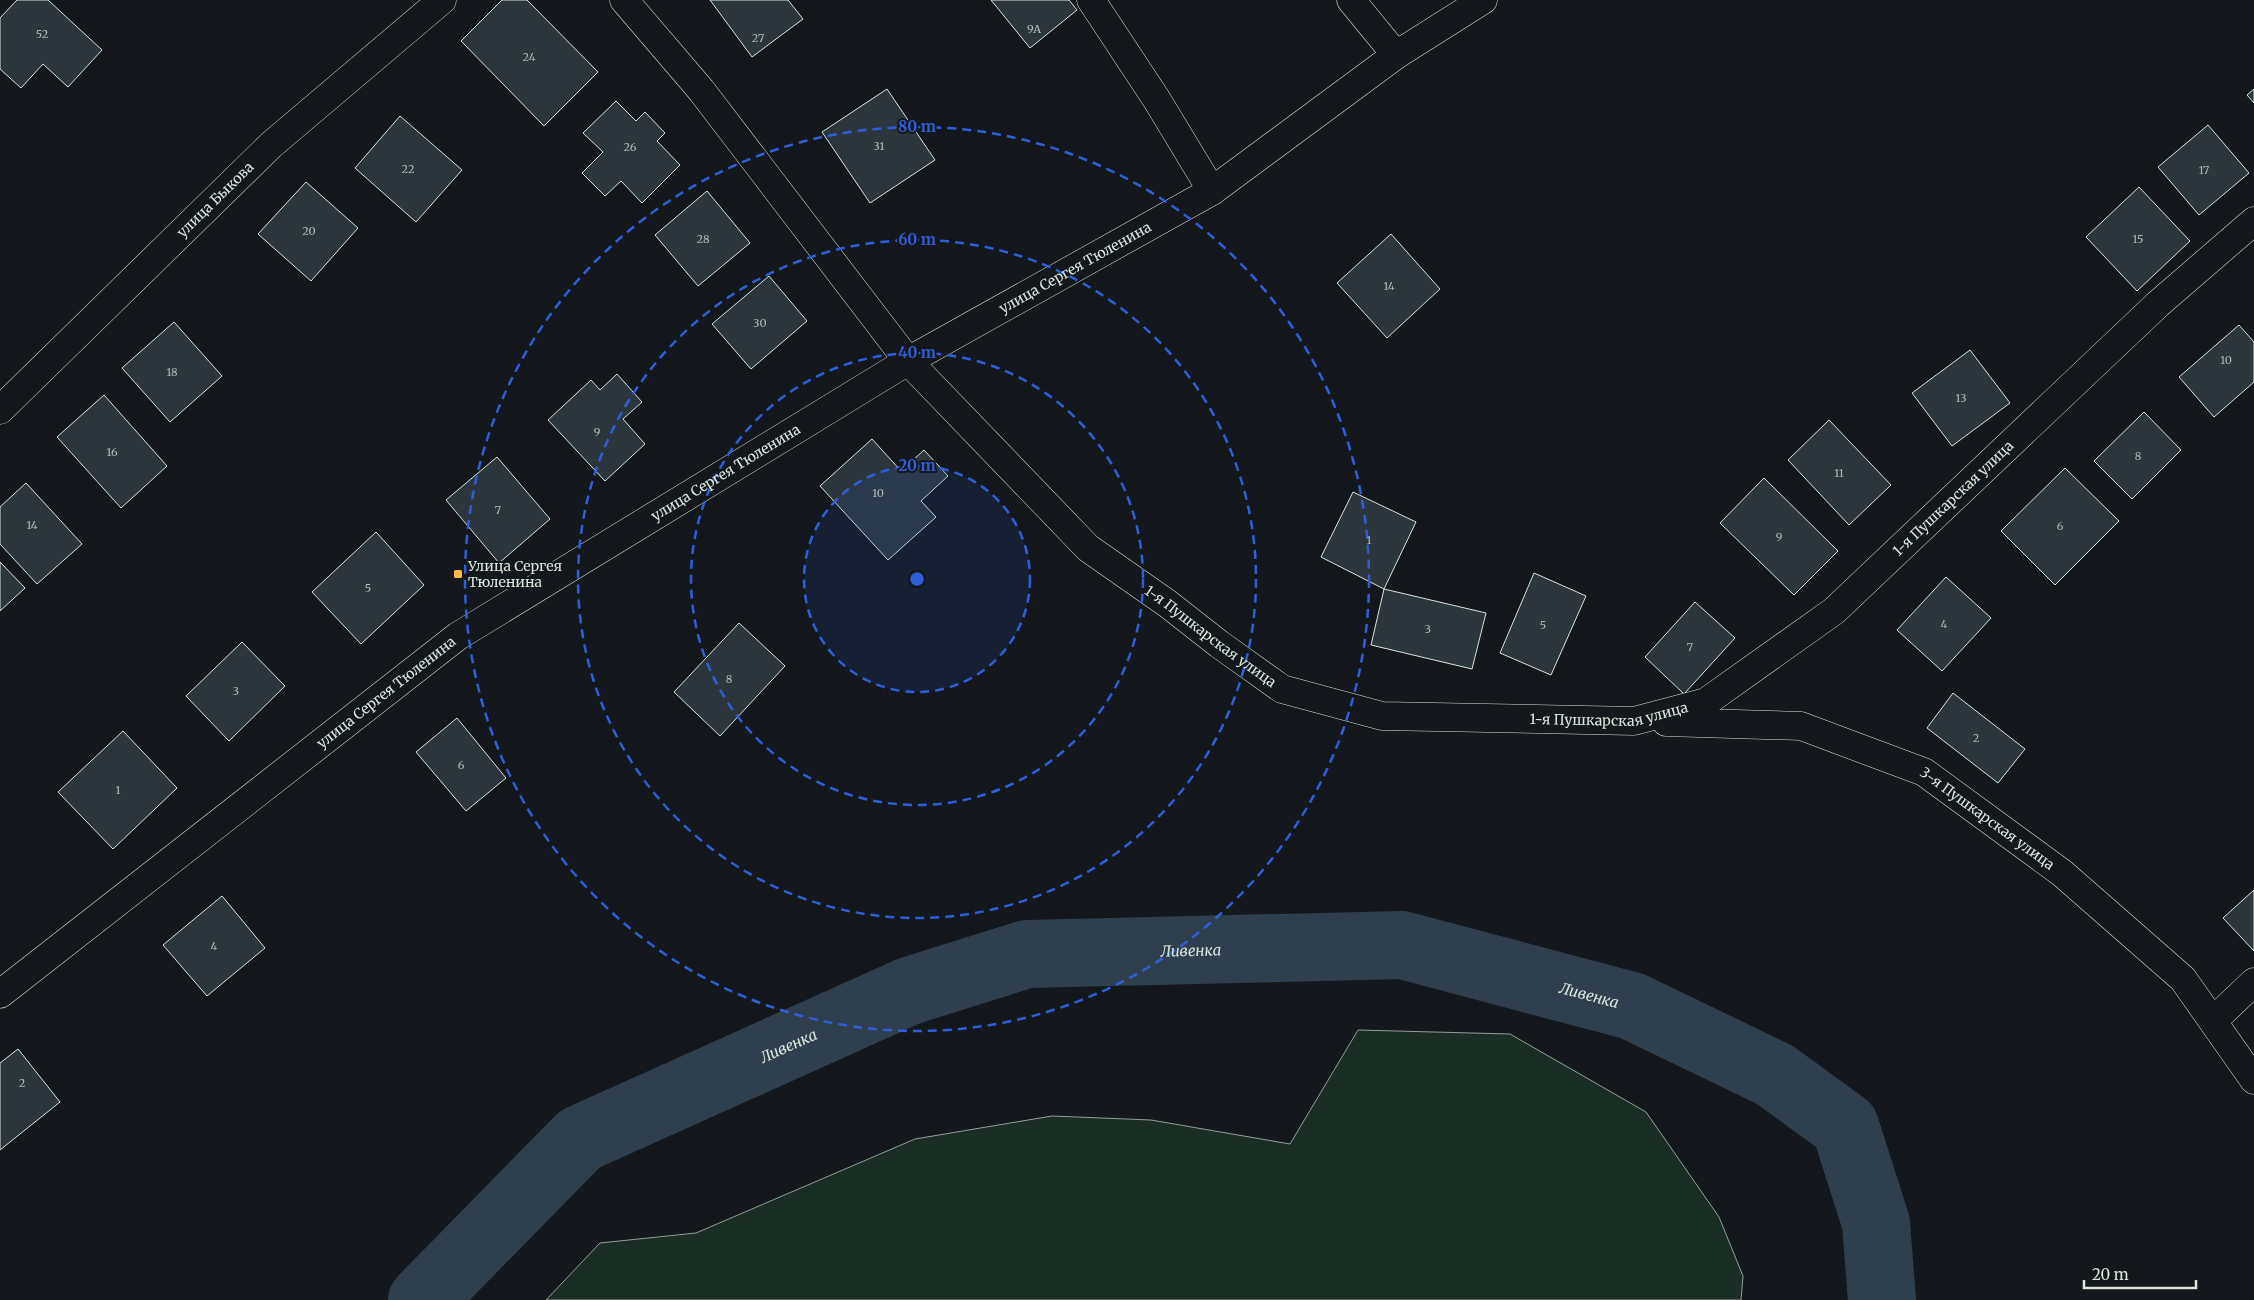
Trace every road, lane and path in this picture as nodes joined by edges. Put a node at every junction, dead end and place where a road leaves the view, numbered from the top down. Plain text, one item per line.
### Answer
1 (442, 0) edge
2 (624, 0) edge
3 (1091, 0) edge
4 (1351, 0) edge
5 (1484, 0) edge
6 (1396, 55) junction
7 (1212, 191) junction
8 (2254, 221) edge
9 (908, 362) junction
10 (0, 410) edge
11 (1634, 721) junction
12 (2254, 982) edge
13 (0, 994) edge
14 (2212, 1021) junction
15 (2254, 1080) edge

1 - 10 street, улица Быкова
2 - 9 street, 1-я Пушкарская улица
3 - 7 street
4 - 6 street
5 - 6 street, улица Сергея Тюленина
6 - 7 street, улица Сергея Тюленина
7 - 9 street, улица Сергея Тюленина
8 - 11 street, 1-я Пушкарская улица
9 - 11 street, 1-я Пушкарская улица
9 - 13 street, улица Сергея Тюленина
11 - 14 street, 3-я Пушкарская улица
12 - 14 street
14 - 15 street, 3-я Пушкарская улица

